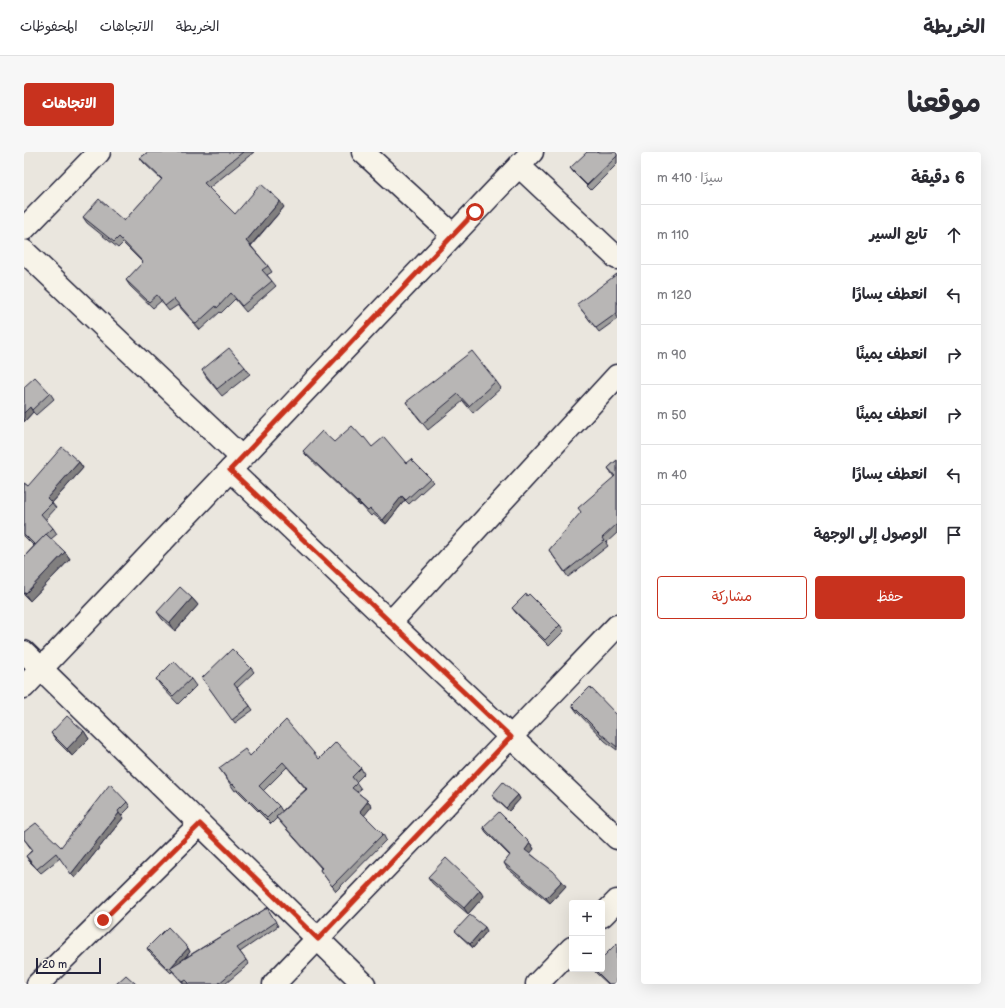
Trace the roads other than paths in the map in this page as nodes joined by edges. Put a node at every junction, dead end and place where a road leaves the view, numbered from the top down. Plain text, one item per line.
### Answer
1 (99, 152) edge
2 (363, 152) edge
3 (526, 159) edge
4 (24, 229) edge
5 (453, 235) junction
6 (24, 251) edge
7 (617, 258) edge
8 (617, 376) edge
9 (236, 464) junction
10 (390, 623) junction
11 (617, 626) edge
12 (24, 652) edge
13 (42, 669) junction
14 (24, 687) edge
15 (511, 737) junction
16 (200, 824) junction
17 (617, 838) edge
18 (617, 901) edge
19 (605, 913) edge
20 (318, 939) junction
21 (569, 951) edge
22 (38, 984) edge
23 (274, 984) edge
24 (364, 984) edge
25 (538, 984) edge

1 - 4 street
2 - 5 street
3 - 5 street
3 - 7 street
5 - 9 street
6 - 9 street
8 - 10 street
9 - 10 street
9 - 13 street
10 - 15 street
11 - 15 street
12 - 13 street
13 - 14 street
13 - 16 street
15 - 17 street
15 - 20 street
16 - 20 street
16 - 22 street
18 - 19 street
20 - 23 street
20 - 24 street
21 - 25 street

